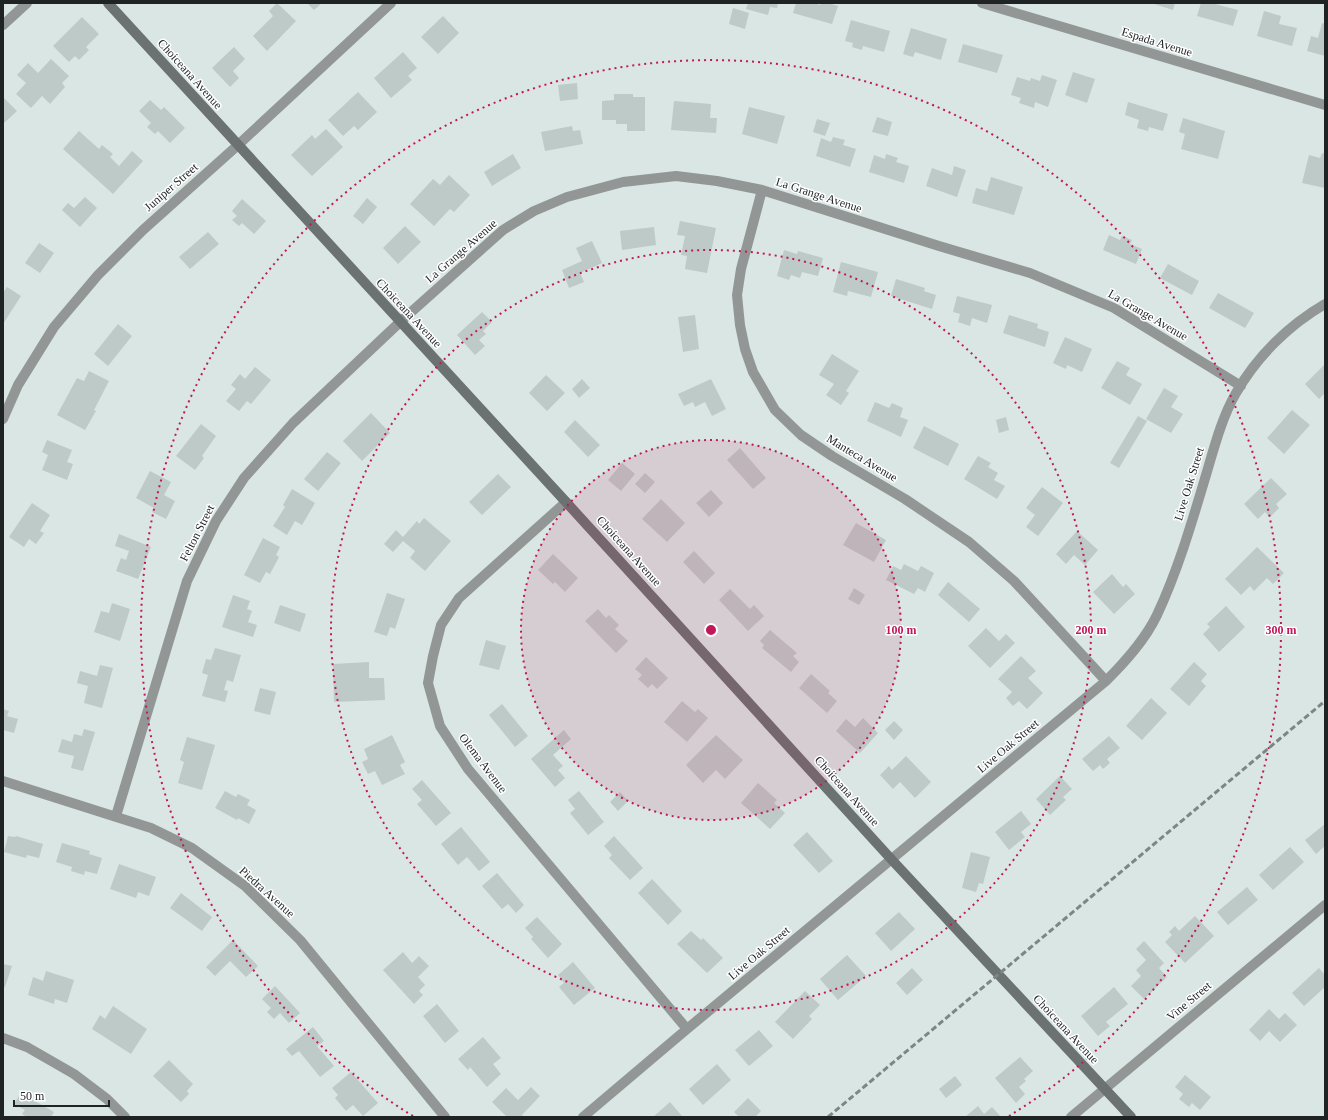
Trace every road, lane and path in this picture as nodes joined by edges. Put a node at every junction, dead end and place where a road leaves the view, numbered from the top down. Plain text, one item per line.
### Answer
1 (27, 3) edge
2 (108, 3) edge
3 (391, 3) edge
4 (982, 3) edge
5 (3, 25) edge
6 (1325, 105) edge
7 (238, 145) junction
8 (762, 190) junction
9 (1325, 304) edge
10 (400, 322) junction
11 (1241, 386) junction
12 (3, 419) edge
13 (566, 502) junction
14 (1106, 682) junction
15 (3, 781) edge
16 (116, 816) junction
17 (892, 860) junction
18 (1325, 905) edge
19 (688, 1029) junction
20 (3, 1038) edge
21 (1105, 1088) junction
22 (125, 1117) edge
23 (445, 1117) edge
24 (583, 1117) edge
25 (1071, 1117) edge
26 (1131, 1117) edge

1 - 5 street
2 - 7 street, Choiceana Avenue
3 - 7 street, Juniper Street
4 - 6 street, Espada Avenue
7 - 10 street, Choiceana Avenue
7 - 12 street, Juniper Street
8 - 10 street, La Grange Avenue
8 - 11 street, La Grange Avenue
8 - 14 street, Manteca Avenue
9 - 11 street, Live Oak Street
10 - 13 street, Choiceana Avenue
10 - 16 street, Felton Street
11 - 14 street, Live Oak Street
13 - 17 street, Choiceana Avenue
13 - 19 street, Olema Avenue
14 - 17 street, Live Oak Street
15 - 16 street, Piedra Avenue
16 - 23 street, Piedra Avenue
17 - 19 street, Live Oak Street
17 - 21 street, Choiceana Avenue
18 - 21 street, Vine Street
19 - 24 street, Live Oak Street
20 - 22 street
21 - 25 street, Vine Street
21 - 26 street, Choiceana Avenue

